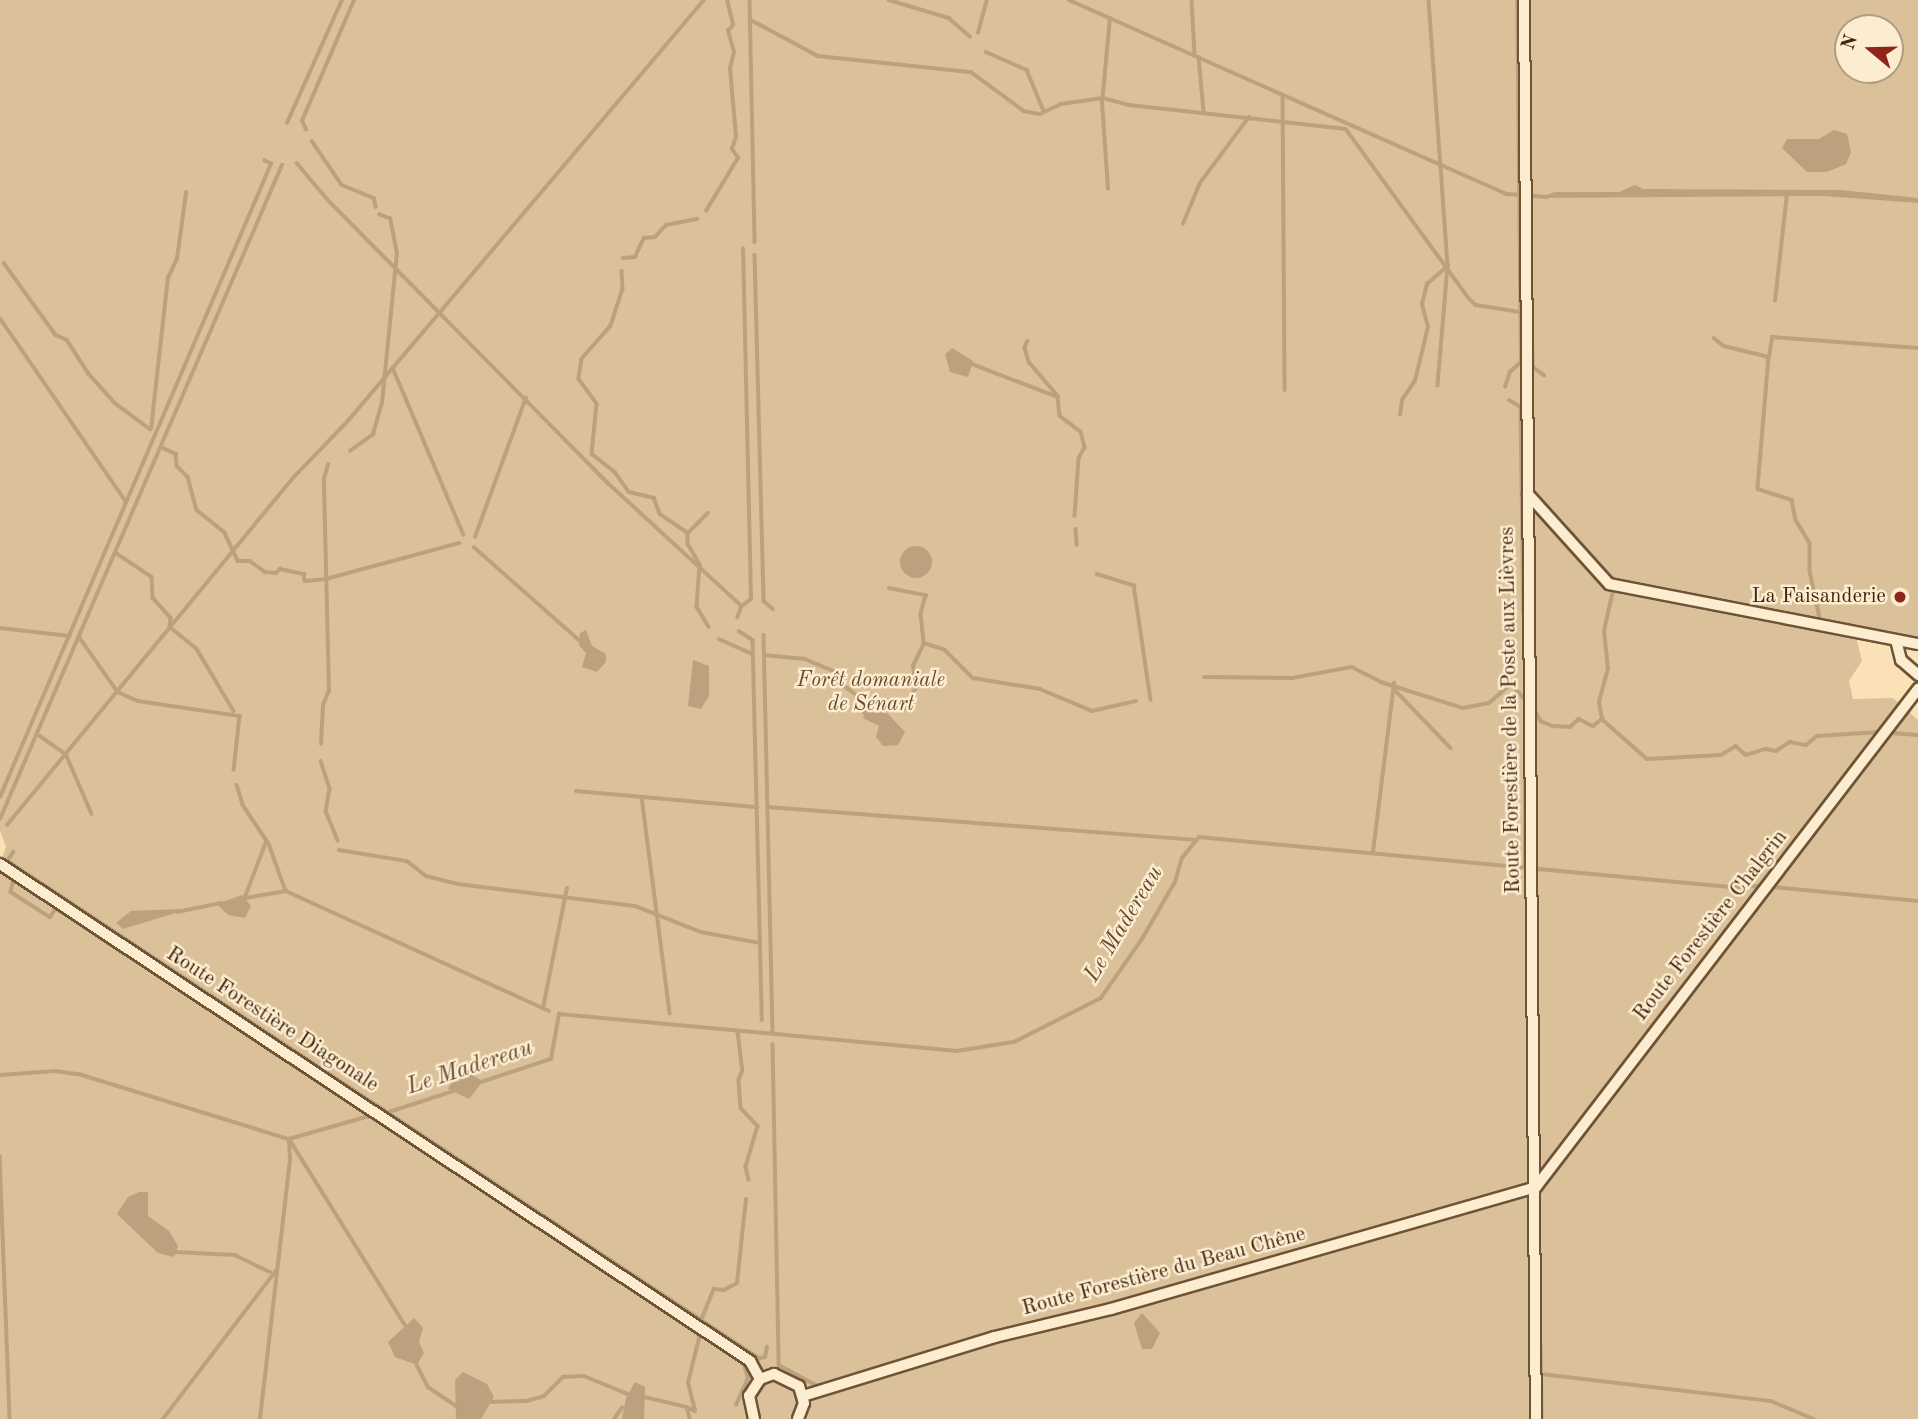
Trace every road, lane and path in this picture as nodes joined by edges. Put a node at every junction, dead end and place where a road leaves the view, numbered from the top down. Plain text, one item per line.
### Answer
1 (1524, 0) edge
2 (1528, 494) junction
3 (1896, 640) junction
4 (1918, 644) edge
5 (1918, 675) edge
6 (1918, 689) edge
7 (0, 864) edge
8 (1536, 1187) junction
9 (760, 1379) junction
10 (803, 1396) junction
11 (754, 1419) edge
12 (798, 1419) edge
13 (1536, 1419) edge

1 - 2 street, Route Forestière de la Poste aux Lièvres
2 - 3 street
2 - 8 street, Route Forestière de la Poste aux Lièvres
3 - 4 street
3 - 5 street
6 - 8 street, Route Forestière Chalgrin
7 - 9 street, Route Forestière Diagonale
8 - 10 street, Route Forestière du Beau Chêne
8 - 13 street, Route Forestière de la Poste aux Lièvres
9 - 10 street
9 - 11 street
10 - 12 street

